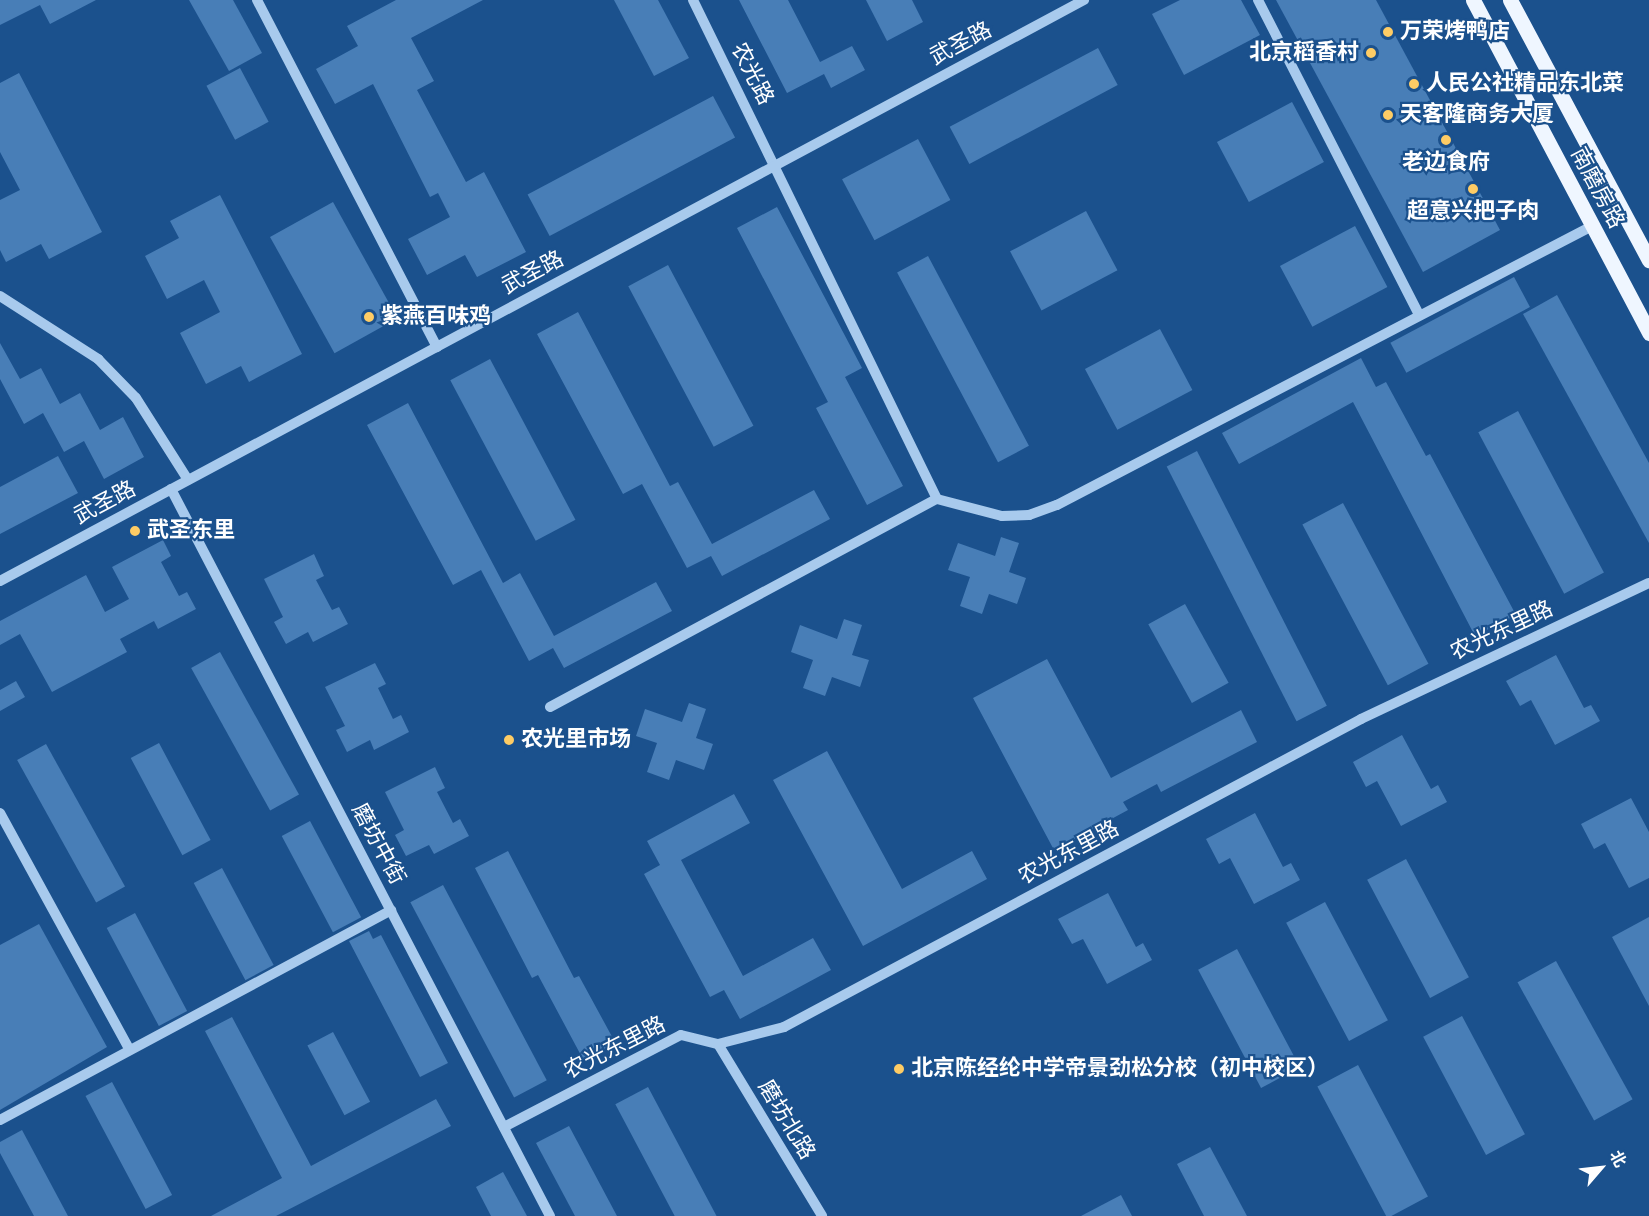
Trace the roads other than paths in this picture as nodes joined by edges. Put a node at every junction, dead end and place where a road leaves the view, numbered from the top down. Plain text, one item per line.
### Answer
1 (257, 0) edge
2 (693, 0) edge
3 (1084, 0) edge
4 (1258, 0) edge
5 (1473, 0) edge
6 (1510, 0) edge
7 (777, 165) junction
8 (1592, 226) junction
9 (1649, 260) edge
10 (0, 296) edge
11 (1418, 313) junction
12 (1649, 333) edge
13 (437, 347) junction
14 (188, 480) junction
15 (171, 489) junction
16 (938, 499) junction
17 (0, 581) edge
18 (1649, 583) edge
19 (550, 707) dead end
20 (0, 813) edge
21 (391, 910) junction
22 (718, 1044) junction
23 (130, 1050) junction
24 (0, 1120) edge
25 (504, 1127) junction
26 (550, 1216) edge
27 (822, 1216) edge

1 - 13 street
2 - 7 street, 农光路
3 - 7 street, 武圣路
4 - 11 street
5 - 8 main road, 南磨房路
6 - 9 main road, 南磨房路
7 - 13 street, 武圣路
7 - 16 street, 农光路
8 - 11 street
8 - 12 main road, 南磨房路
10 - 14 street
11 - 16 street
13 - 14 street, 武圣路
14 - 15 street, 武圣路
15 - 17 street, 武圣路
15 - 21 street, 磨坊中街
16 - 19 street
18 - 22 street, 农光东里路
20 - 23 street
21 - 23 street
21 - 25 street, 磨坊中街
22 - 25 street, 农光东里路
22 - 27 street, 磨坊北路
23 - 24 street
25 - 26 street, 磨坊中街

